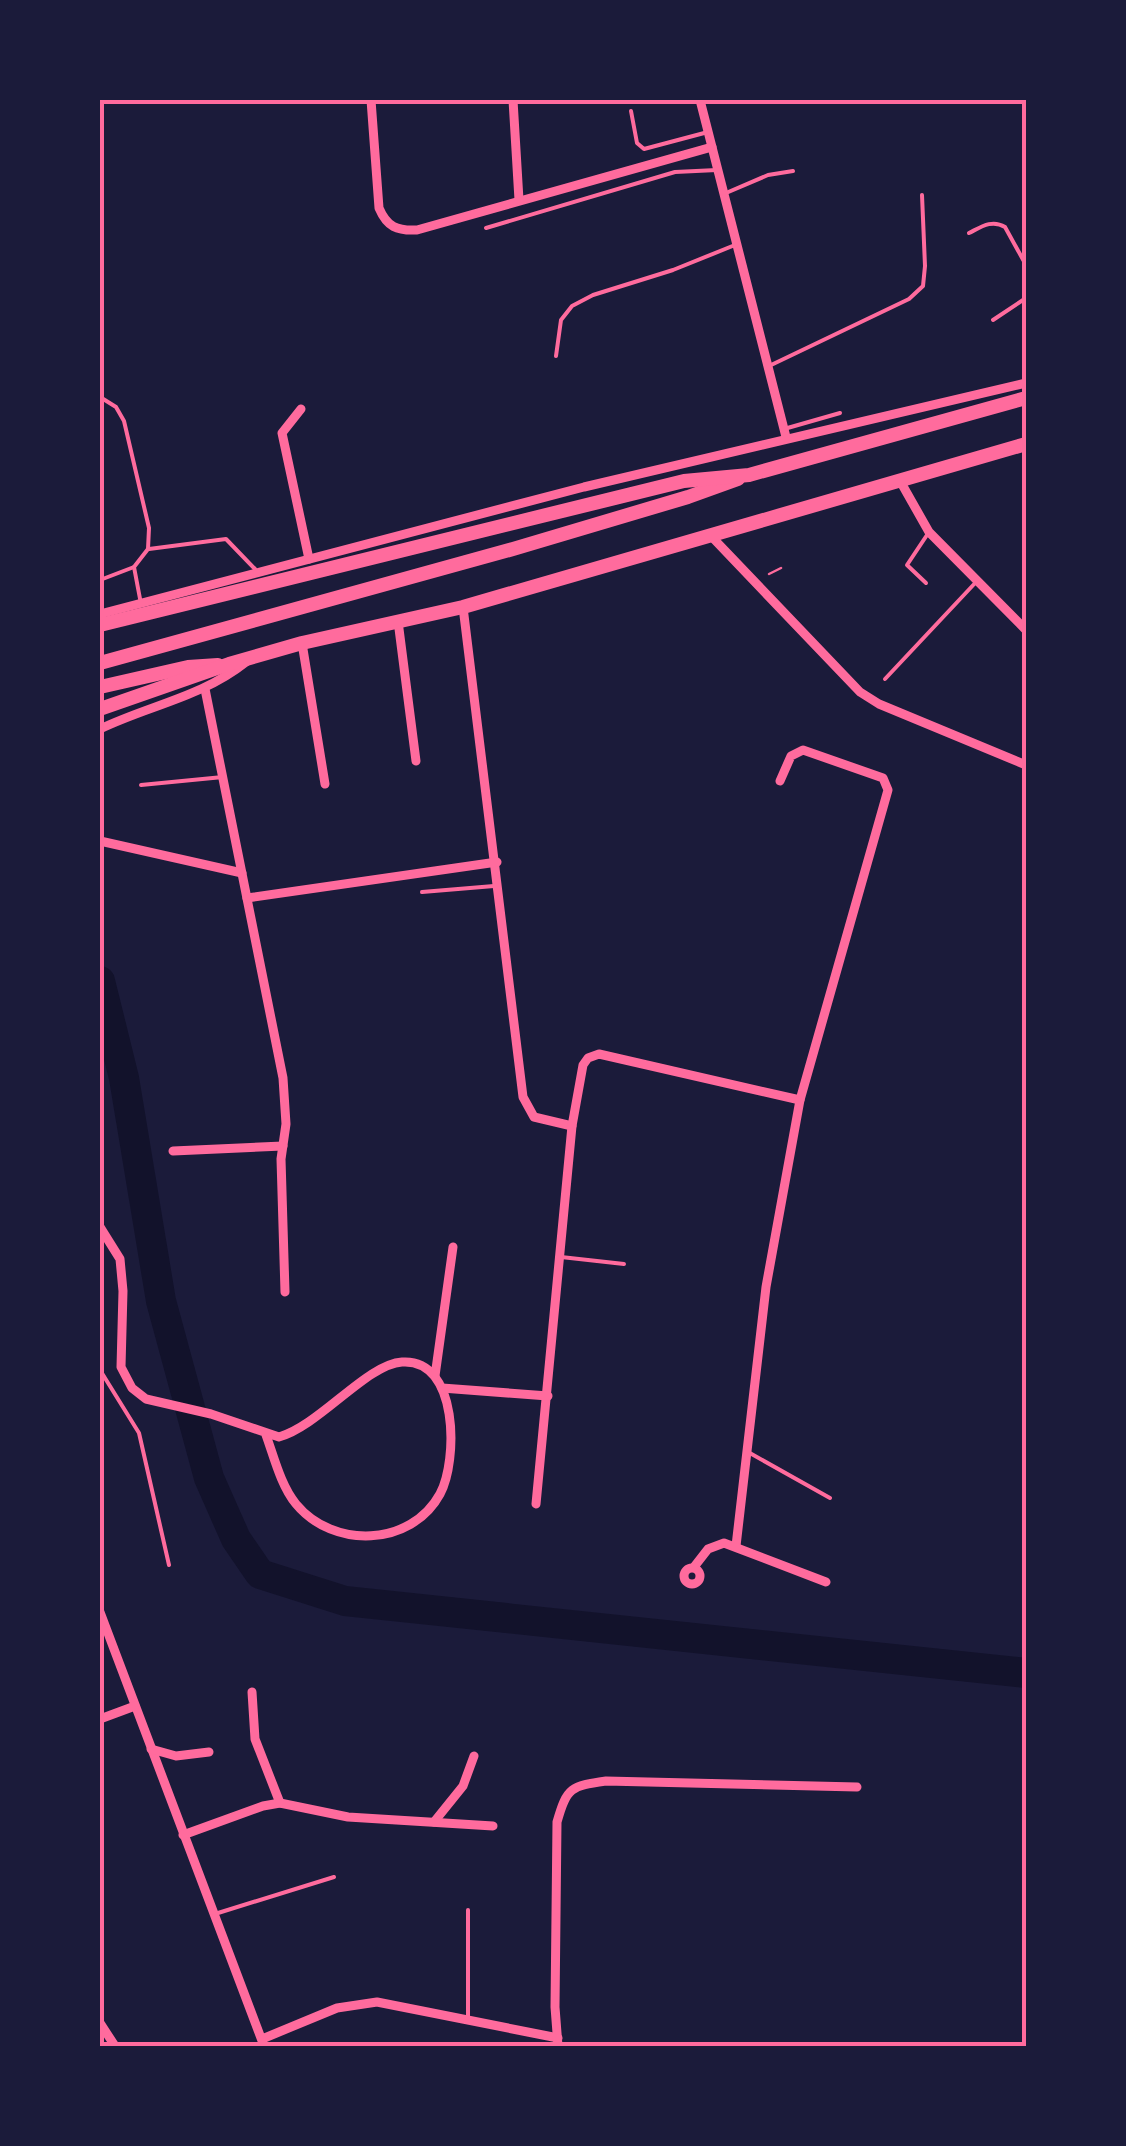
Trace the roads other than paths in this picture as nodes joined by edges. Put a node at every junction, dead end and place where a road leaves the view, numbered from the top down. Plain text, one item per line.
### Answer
1 (371, 100) edge
2 (513, 100) edge
3 (700, 100) edge
4 (631, 111) dead end
5 (708, 132) junction
6 (712, 146) junction
7 (717, 170) junction
8 (793, 170) dead end
9 (922, 195) dead end
10 (532, 196) junction
11 (722, 196) junction
12 (520, 200) junction
13 (536, 213) junction
14 (486, 228) dead end
15 (969, 233) dead end
16 (735, 245) junction
17 (1025, 261) edge
18 (1026, 298) edge
19 (993, 320) dead end
20 (556, 356) dead end
21 (767, 367) junction
22 (1026, 384) edge
23 (100, 396) edge
24 (1026, 398) edge
25 (301, 409) dead end
26 (840, 412) dead end
27 (785, 433) junction
28 (1026, 444) edge
29 (749, 475) junction
30 (899, 480) junction
31 (929, 532) junction
32 (711, 536) junction
33 (148, 549) junction
34 (310, 559) junction
35 (134, 567) junction
36 (259, 572) junction
37 (100, 580) edge
38 (977, 581) junction
39 (926, 583) dead end
40 (141, 604) junction
41 (463, 608) junction
42 (100, 614) edge
43 (398, 621) junction
44 (100, 625) edge
45 (1026, 630) edge
46 (302, 644) junction
47 (253, 657) junction
48 (100, 662) edge
49 (228, 664) junction
50 (886, 679) dead end
51 (100, 687) edge
52 (206, 689) junction
53 (100, 708) edge
54 (100, 729) edge
55 (416, 761) dead end
56 (1026, 765) edge
57 (223, 777) junction
58 (780, 781) dead end
59 (325, 784) dead end
60 (141, 785) dead end
61 (100, 841) edge
62 (496, 862) junction
63 (242, 873) junction
64 (498, 886) junction
65 (422, 892) dead end
66 (248, 898) junction
67 (800, 1100) junction
68 (572, 1126) junction
69 (283, 1146) junction
70 (173, 1151) dead end
71 (100, 1228) edge
72 (453, 1248) dead end
73 (561, 1257) junction
74 (624, 1264) dead end
75 (285, 1292) dead end
76 (100, 1370) edge
77 (435, 1376) junction
78 (442, 1388) junction
79 (548, 1396) junction
80 (266, 1434) junction
81 (748, 1452) junction
82 (830, 1498) dead end
83 (536, 1504) dead end
84 (736, 1546) junction
85 (169, 1566) dead end
86 (694, 1567) dead end
87 (826, 1582) dead end
88 (100, 1612) edge
89 (104, 1636) edge
90 (252, 1692) dead end
91 (135, 1706) junction
92 (100, 1719) edge
93 (151, 1749) junction
94 (209, 1752) dead end
95 (474, 1756) dead end
96 (857, 1787) dead end
97 (280, 1804) junction
98 (434, 1822) junction
99 (493, 1826) dead end
100 (183, 1835) junction
101 (334, 1877) dead end
102 (468, 1910) dead end
103 (214, 1914) junction
104 (468, 2020) junction
105 (100, 2023) edge
106 (263, 2042) edge
107 (558, 2042) edge
108 (115, 2046) edge

1 - 12 street
2 - 12 street
3 - 5 street
4 - 5 lane
5 - 6 street
6 - 7 street
6 - 10 street
7 - 11 street
7 - 13 lane
8 - 11 lane
9 - 21 lane
10 - 12 street
10 - 13 lane
11 - 16 street
13 - 14 lane
15 - 17 lane
16 - 20 lane
16 - 21 street
18 - 19 lane
21 - 27 street
22 - 27 street
23 - 33 lane
24 - 29 main road
25 - 34 street
26 - 27 lane
27 - 34 street
28 - 30 main road
29 - 44 main road
29 - 48 main road
30 - 31 street
30 - 32 main road
31 - 38 street
31 - 39 lane
32 - 41 main road
32 - 56 street
33 - 35 lane
33 - 36 lane
34 - 36 street
35 - 37 lane
35 - 40 lane
36 - 40 street
38 - 45 street
38 - 50 lane
40 - 42 street
41 - 43 main road
41 - 62 street
43 - 46 main road
43 - 55 street
46 - 47 main road
46 - 59 street
47 - 49 main road
47 - 52 street
49 - 51 main road
49 - 53 main road
52 - 54 street
52 - 57 street
57 - 60 lane
57 - 63 street
58 - 67 street
61 - 63 street
62 - 64 street
62 - 66 street
63 - 66 street
64 - 65 lane
64 - 68 street
66 - 69 street
67 - 68 street
67 - 81 street
68 - 73 street
69 - 70 street
69 - 75 street
71 - 80 street
72 - 77 street
73 - 74 lane
73 - 79 street
76 - 85 lane
77 - 78 street
77 - 80 street
78 - 79 street
78 - 80 street
79 - 83 street
81 - 82 lane
81 - 84 street
84 - 86 street
84 - 87 street
88 - 89 street
89 - 91 street
90 - 97 street
91 - 92 street
91 - 93 street
93 - 94 street
93 - 100 street
95 - 98 street
96 - 107 street
97 - 98 street
97 - 100 street
98 - 99 street
100 - 103 street
101 - 103 lane
102 - 104 lane
103 - 106 street
104 - 106 street
104 - 107 street
105 - 108 street

